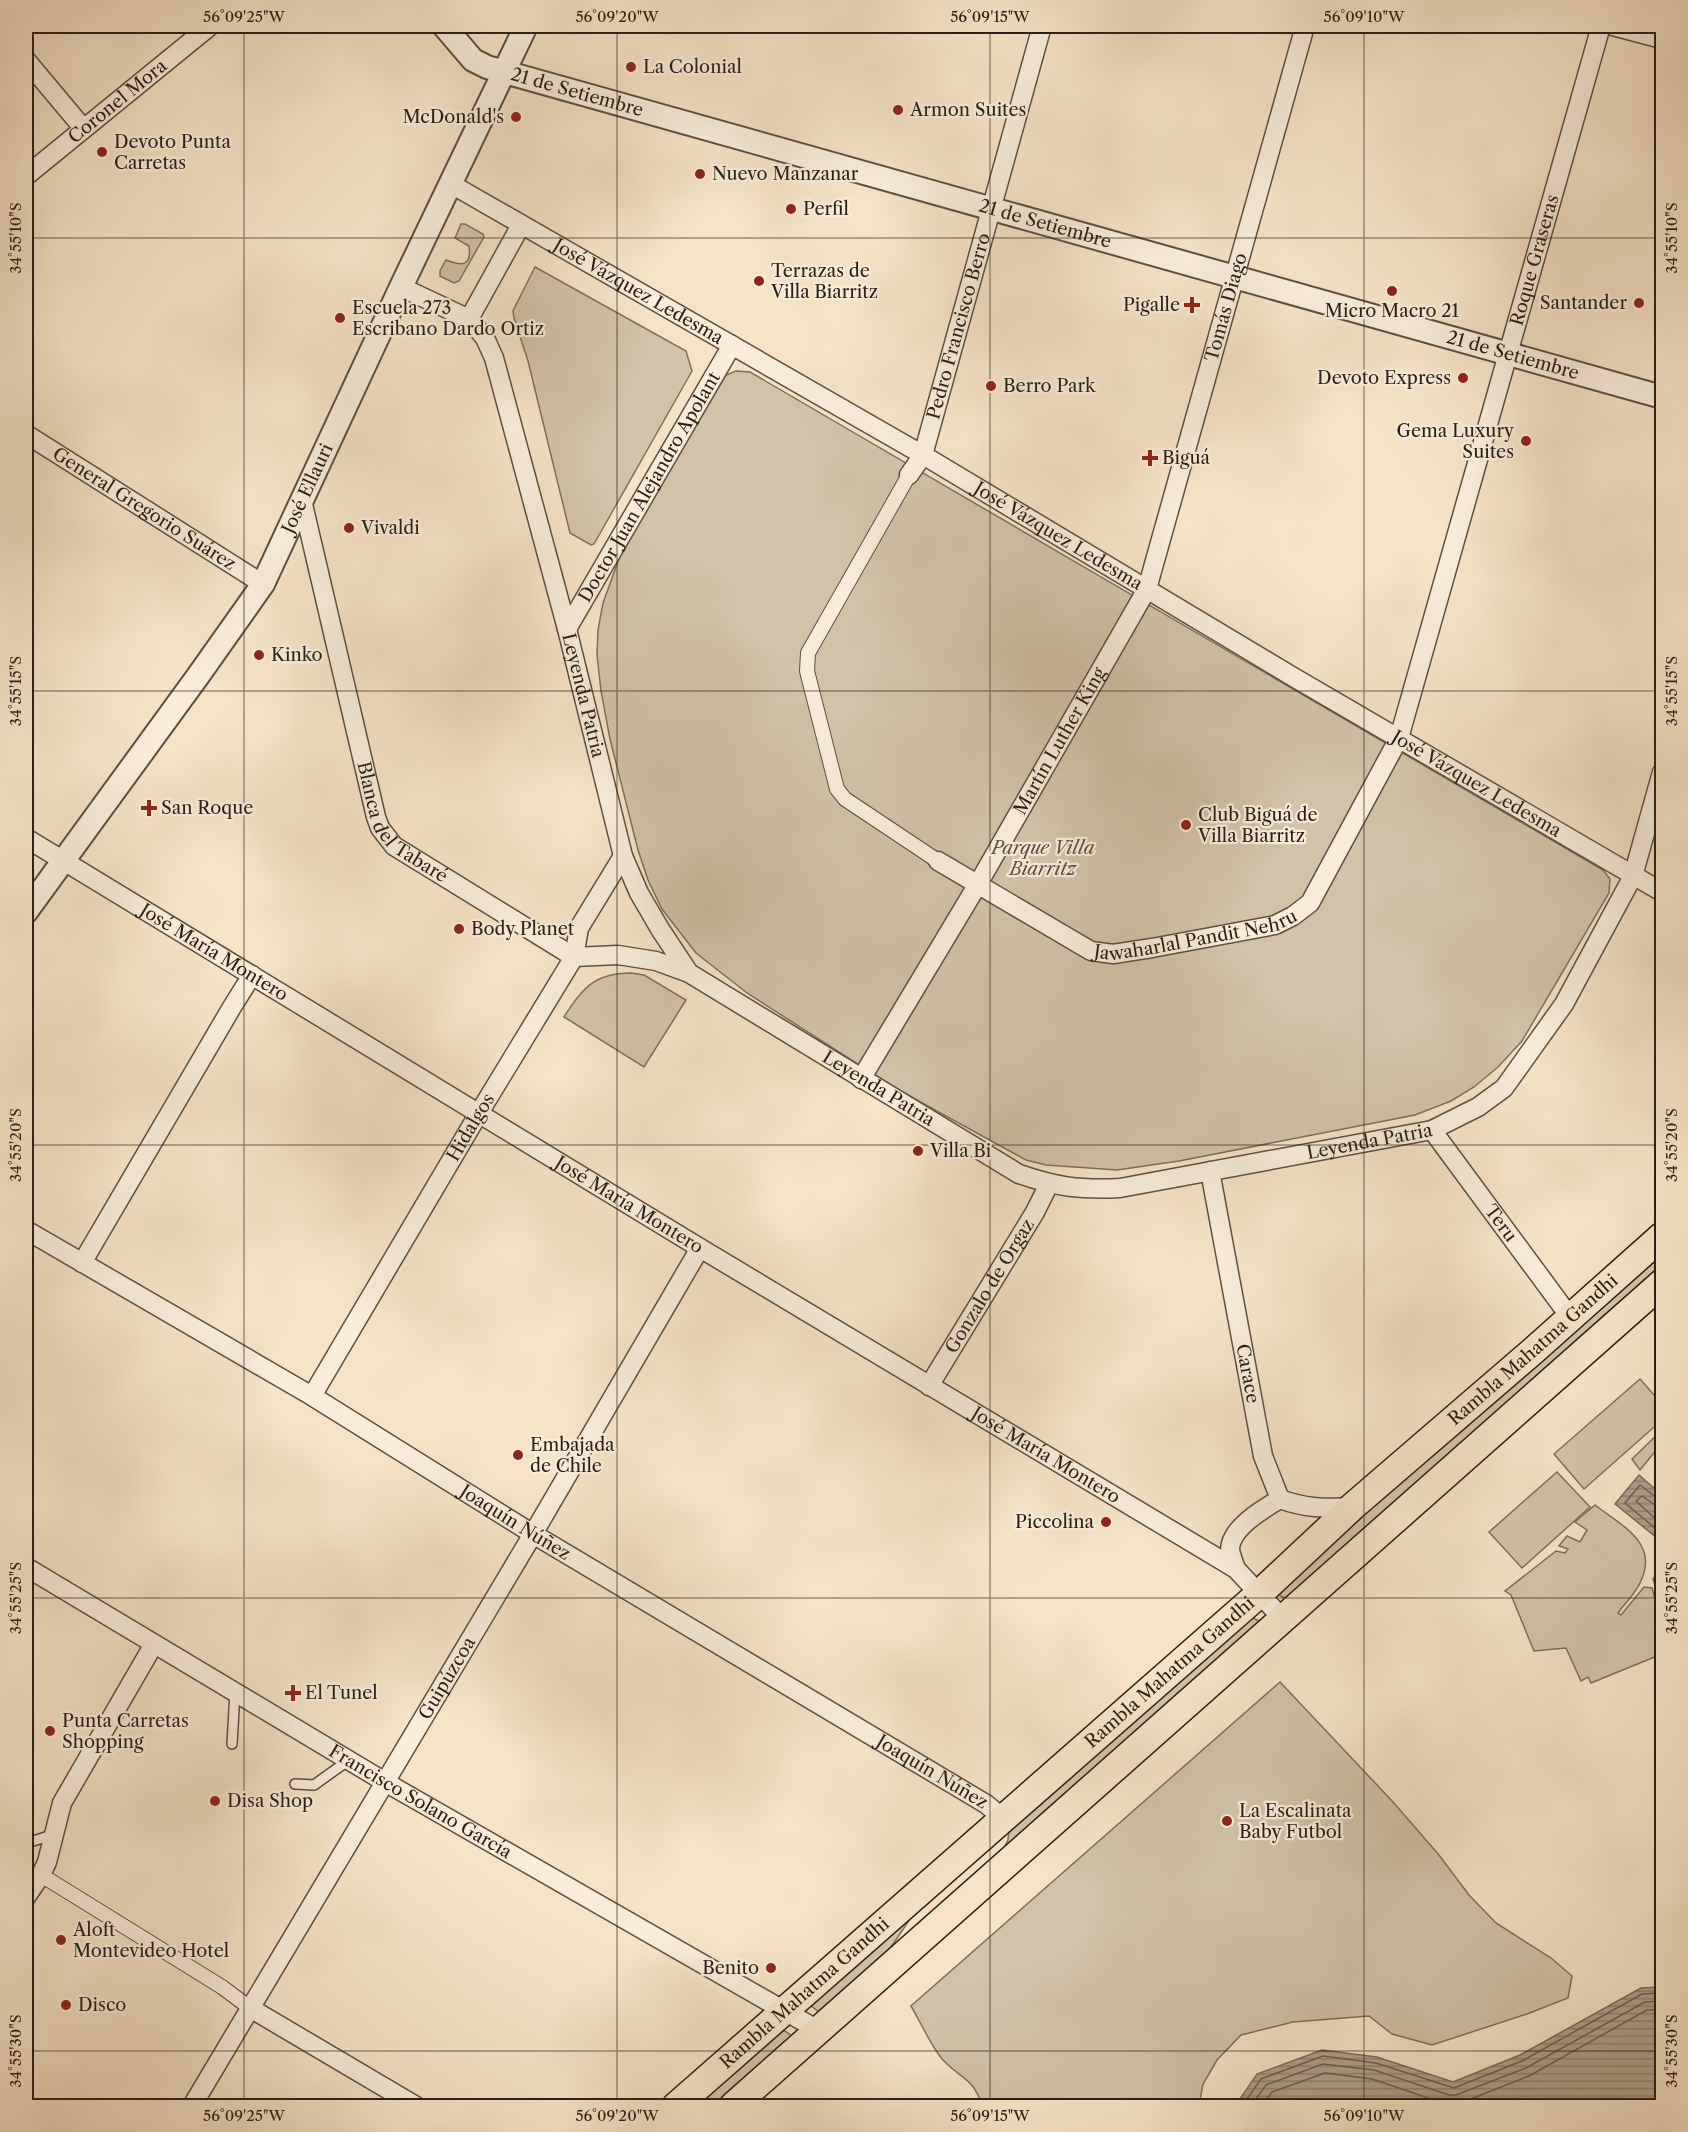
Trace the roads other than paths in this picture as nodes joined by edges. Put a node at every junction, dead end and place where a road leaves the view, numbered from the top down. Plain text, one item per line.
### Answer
1 (210, 26) edge
2 (444, 26) edge
3 (526, 26) edge
4 (1042, 26) edge
5 (1305, 26) edge
6 (1601, 26) edge
7 (1613, 26) edge
8 (1662, 39) edge
9 (26, 60) edge
10 (505, 72) junction
11 (83, 128) junction
12 (26, 176) edge
13 (451, 184) junction
14 (992, 209) junction
15 (521, 225) junction
16 (1235, 277) junction
17 (401, 287) junction
18 (469, 319) junction
19 (732, 345) junction
20 (1507, 354) junction
21 (1662, 397) edge
22 (26, 434) edge
23 (924, 455) junction
24 (909, 475) joint
25 (302, 500) junction
26 (263, 584) junction
27 (1147, 589) junction
28 (567, 629) junction
29 (1399, 738) junction
30 (1662, 772) edge
31 (26, 838) edge
32 (623, 856) junction
33 (63, 861) junction
34 (938, 861) joint
35 (1633, 876) junction
36 (978, 884) junction
37 (1662, 892) edge
38 (26, 912) edge
39 (574, 957) junction
40 (689, 974) junction
41 (252, 975) junction
42 (861, 1079) junction
43 (479, 1113) junction
44 (1432, 1130) junction
45 (1210, 1171) junction
46 (1049, 1184) junction
47 (26, 1230) edge
48 (1662, 1236) edge
49 (700, 1248) junction
50 (82, 1263) junction
51 (1662, 1284) edge
52 (1570, 1317) junction
53 (929, 1386) junction
54 (312, 1396) junction
55 (1280, 1499) junction
56 (1352, 1507) junction
57 (533, 1534) junction
58 (26, 1569) edge
59 (1236, 1569) junction
60 (1259, 1594) junction
61 (1283, 1619) junction
62 (154, 1644) junction
63 (235, 1692) junction
64 (231, 1744) dead end
65 (349, 1760) junction
66 (385, 1782) junction
67 (295, 1784) dead end
68 (1004, 1818) junction
69 (55, 1834) junction
70 (26, 1848) edge
71 (41, 1875) junction
72 (26, 1898) edge
73 (901, 1956) junction
74 (250, 2008) junction
75 (783, 2012) junction
76 (818, 2030) junction
77 (192, 2106) edge
78 (416, 2106) edge
79 (676, 2106) edge
80 (733, 2106) edge

1 - 11 street, Coronel Mora
2 - 10 street, 21 de Setiembre
3 - 10 street, José Ellauri
4 - 14 street, Pedro Francisco Berro
5 - 16 street, Tomás Diago
6 - 20 street, Roque Graseras
7 - 8 street
9 - 11 street
10 - 13 street, José Ellauri
10 - 14 street, 21 de Setiembre
11 - 12 street, Coronel Mora
13 - 15 street, José Vázquez Ledesma
13 - 17 street, José Ellauri
14 - 16 street, 21 de Setiembre
14 - 23 street, Pedro Francisco Berro
15 - 18 street
15 - 19 street, José Vázquez Ledesma
16 - 20 street, 21 de Setiembre
16 - 27 street, Tomás Diago
17 - 18 street, Leyenda Patria
17 - 25 street, José Ellauri
18 - 28 street, Leyenda Patria
19 - 23 street, José Vázquez Ledesma
19 - 28 street, Doctor Juan Alejandro Apolant
20 - 21 street, 21 de Setiembre
20 - 29 street, Roque Graseras
22 - 26 street, General Gregorio Suárez
23 - 24 street, Jawaharlal Pandit Nehru
23 - 27 street, José Vázquez Ledesma
24 - 34 street, Jawaharlal Pandit Nehru
25 - 26 street, José Ellauri
25 - 39 street, Blanca del Tabaré
26 - 33 street, José Ellauri
27 - 29 street, José Vázquez Ledesma
27 - 36 street, Martín Luther King
28 - 32 street, Leyenda Patria
29 - 35 street, José Vázquez Ledesma
29 - 36 street, Jawaharlal Pandit Nehru
30 - 35 street, Leyenda Patria
31 - 33 street, José María Montero
32 - 39 street, Hidalgos
32 - 40 street, Leyenda Patria
33 - 38 street, José Ellauri
33 - 41 street, José María Montero
34 - 36 street, Jawaharlal Pandit Nehru
35 - 37 street, José Vázquez Ledesma
35 - 44 street, Leyenda Patria
36 - 42 street, Martín Luther King
39 - 40 street
39 - 43 street, Hidalgos
40 - 42 street, Leyenda Patria
41 - 43 street, José María Montero
41 - 50 street
42 - 46 street, Leyenda Patria
43 - 49 street, José María Montero
43 - 54 street, Hidalgos
44 - 45 street, Leyenda Patria
44 - 52 street, Teru
45 - 46 street, Leyenda Patria
45 - 55 street, Carace
46 - 53 street, Gonzalo de Orgaz
47 - 50 street, Joaquín Núñez
48 - 52 main road, Rambla Mahatma Gandhi
49 - 53 street, José María Montero
49 - 57 street, Guipúzcoa
50 - 54 street, Joaquín Núñez
51 - 61 main road, Rambla Mahatma Gandhi
52 - 56 main road, Rambla Mahatma Gandhi
53 - 59 street, José María Montero
54 - 57 street, Joaquín Núñez
55 - 56 street
55 - 59 street
56 - 60 main road, Rambla Mahatma Gandhi
57 - 66 street, Guipúzcoa
57 - 68 street, Joaquín Núñez
58 - 62 street, Francisco Solano García
59 - 60 street, José María Montero
60 - 61 street, José María Montero
60 - 68 main road, Rambla Mahatma Gandhi
61 - 73 main road, Rambla Mahatma Gandhi
62 - 63 street, Francisco Solano García
62 - 69 street
63 - 64 lane
63 - 65 street, Francisco Solano García
65 - 66 street, Francisco Solano García
65 - 67 lane
66 - 74 street, Guipúzcoa
66 - 75 street, Francisco Solano García
68 - 73 main road
68 - 75 main road, Rambla Mahatma Gandhi
69 - 70 lane
69 - 71 street
71 - 72 street
71 - 74 street
73 - 76 main road, Rambla Mahatma Gandhi
74 - 77 street, Guipúzcoa
74 - 78 street
75 - 76 street, Francisco Solano García
75 - 79 main road, Rambla Mahatma Gandhi
76 - 80 main road, Rambla Mahatma Gandhi

